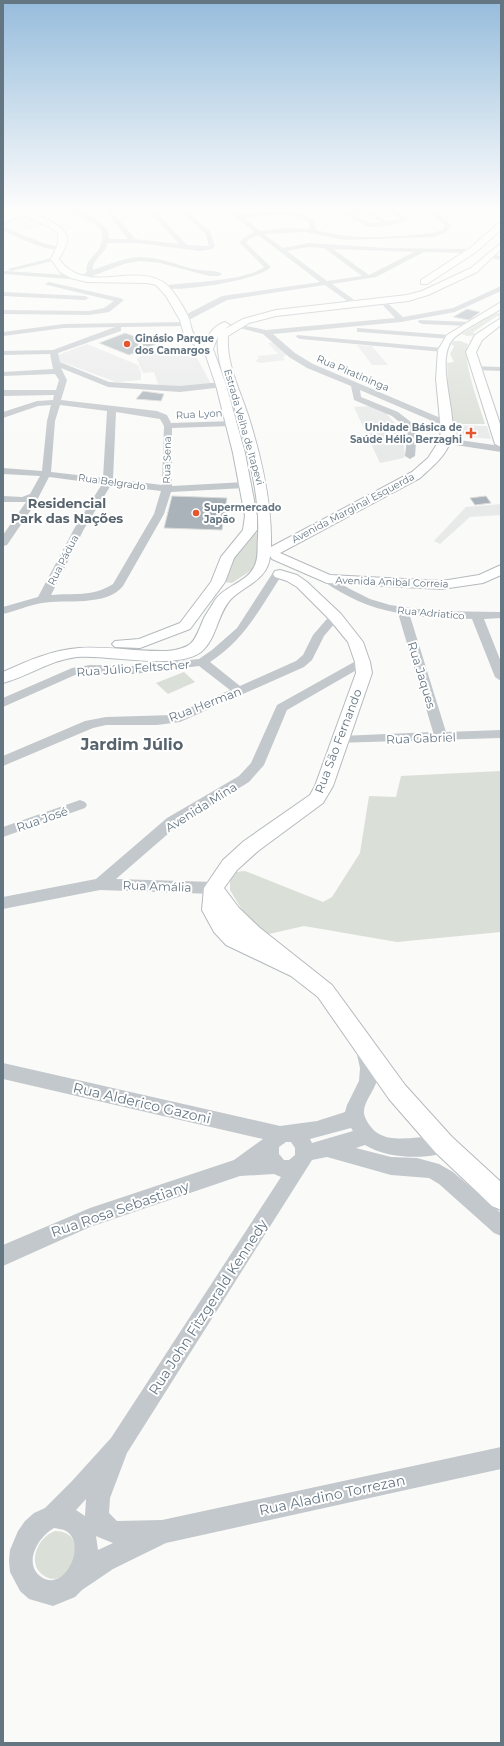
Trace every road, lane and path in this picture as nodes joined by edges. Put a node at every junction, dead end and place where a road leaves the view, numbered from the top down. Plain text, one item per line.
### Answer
1 (89, 291) edge
2 (168, 291) edge
3 (267, 291) edge
4 (338, 291) edge
5 (404, 291) edge
6 (429, 291) edge
7 (494, 291) edge
8 (3, 294) edge
9 (106, 296) junction
10 (350, 301) junction
11 (383, 301) junction
12 (501, 305) edge
13 (455, 310) junction
14 (3, 312) edge
15 (490, 312) junction
16 (501, 312) edge
17 (276, 313) junction
18 (70, 314) junction
19 (401, 320) junction
20 (420, 320) junction
21 (436, 323) junction
22 (500, 323) edge
23 (186, 324) junction
24 (64, 326) junction
25 (125, 326) junction
26 (236, 326) junction
27 (326, 328) junction
28 (458, 331) junction
29 (265, 332) junction
30 (3, 334) edge
31 (217, 339) junction
32 (476, 339) junction
33 (442, 350) junction
34 (54, 352) junction
35 (3, 353) edge
36 (209, 354) junction
37 (57, 368) junction
38 (475, 368) junction
39 (501, 369) edge
40 (3, 374) edge
41 (221, 385) junction
42 (355, 386) junction
43 (3, 392) edge
44 (60, 392) junction
45 (56, 402) junction
46 (112, 408) junction
47 (3, 415) edge
48 (231, 423) junction
49 (447, 424) junction
50 (168, 426) junction
51 (445, 441) junction
52 (501, 444) edge
53 (501, 449) edge
54 (410, 456) dead end
55 (3, 471) edge
56 (46, 474) junction
57 (108, 482) junction
58 (245, 485) junction
59 (167, 489) junction
60 (35, 496) junction
61 (3, 499) edge
62 (14, 501) junction
63 (25, 511) junction
64 (266, 538) junction
65 (3, 543) edge
66 (275, 553) junction
67 (501, 569) edge
68 (278, 575) junction
69 (327, 579) junction
70 (236, 588) junction
71 (310, 591) junction
72 (43, 599) junction
73 (3, 611) edge
74 (403, 612) junction
75 (336, 615) junction
76 (501, 615) edge
77 (477, 616) junction
78 (185, 626) junction
79 (204, 636) junction
80 (202, 662) junction
81 (363, 662) junction
82 (3, 670) edge
83 (501, 677) edge
84 (3, 678) edge
85 (239, 691) junction
86 (3, 703) edge
87 (501, 734) edge
88 (441, 737) junction
89 (340, 740) junction
90 (3, 761) edge
91 (80, 805) dead end
92 (3, 832) edge
93 (100, 884) junction
94 (214, 890) junction
95 (3, 903) edge
96 (362, 1041) junction
97 (3, 1071) edge
98 (355, 1118) junction
99 (366, 1136) junction
100 (280, 1138) junction
101 (444, 1145) junction
102 (327, 1148) junction
103 (301, 1160) junction
104 (275, 1165) junction
105 (240, 1167) junction
106 (501, 1198) edge
107 (501, 1226) edge
108 (3, 1256) edge
109 (119, 1446) junction
110 (501, 1458) edge
111 (53, 1516) junction
112 (89, 1522) junction
113 (162, 1532) junction
114 (73, 1583) junction

1 - 9 street
2 - 23 main road
3 - 23 street
4 - 10 street
5 - 10 main road
6 - 11 main road
7 - 13 street
8 - 9 street
9 - 18 street
10 - 31 main road
11 - 17 main road
11 - 19 street
12 - 15 main road
13 - 20 street
13 - 21 street
14 - 18 street
15 - 16 main road
15 - 28 main road
17 - 26 main road
17 - 29 street
18 - 24 street
19 - 20 street
19 - 27 street
20 - 21 street
21 - 28 street
22 - 32 main road
23 - 25 street
23 - 31 main road
23 - 36 main road
24 - 25 street
24 - 30 street
25 - 34 street
26 - 29 street
26 - 31 main road
27 - 28 street
27 - 29 street
28 - 32 main road
28 - 33 main road
29 - 33 street
29 - 42 street, Rua Piratininga
31 - 36 main road
31 - 64 main road, Estrada Velha de Itapevi
32 - 38 main road
33 - 49 main road, Avenida Marginal Esquerda
34 - 35 street
34 - 37 street
36 - 41 main road, Estrada Velha de Itapevi
37 - 40 street
37 - 41 street
37 - 44 street
38 - 39 street
38 - 52 main road
41 - 48 main road, Estrada Velha de Itapevi
42 - 49 street, Rua Piratininga
42 - 54 street
43 - 44 street
44 - 45 street
45 - 46 street, Rua Sena
45 - 47 street, Rua Sena
45 - 56 street
46 - 50 street, Rua Sena
46 - 57 street, Rua Pádua
48 - 50 street, Rua Lyon
48 - 58 main road, Estrada Velha de Itapevi
49 - 51 main road, Avenida Marginal Esquerda
50 - 59 street, Rua Sena
51 - 53 street
51 - 66 main road, Avenida Marginal Esquerda
55 - 56 street, Rua Belgrado
56 - 57 street, Rua Belgrado
56 - 60 street
57 - 59 street, Rua Belgrado
57 - 72 street, Rua Pádua
58 - 59 street, Rua Belgrado
58 - 78 main road, Estrada Velha de Itapevi
59 - 72 street, Rua Sena
60 - 62 street
60 - 63 street
61 - 62 street
62 - 63 street
63 - 65 street
64 - 66 main road
64 - 70 main road, Estrada Velha de Itapevi
66 - 68 main road
66 - 69 main road, Rua Adriatico
67 - 69 main road, Avenida Anibal Correia
68 - 70 main road
68 - 71 main road, Rua São Fernando
68 - 80 street, Rua Júlio Feltscher
69 - 71 main road
69 - 74 street, Rua Adriatico
70 - 79 main road, Estrada Velha de Itapevi
71 - 75 main road, Rua São Fernando
72 - 73 street, Rua Sena
74 - 77 street, Rua Adriatico
74 - 88 street, Rua Jaques
75 - 81 main road, Rua São Fernando
75 - 85 street, Rua Herman
76 - 77 street, Rua Adriatico
77 - 83 street
78 - 79 main road
78 - 82 main road, Estrada Velha de Itapevi
79 - 84 main road, Estrada Velha de Itapevi
80 - 85 street
80 - 86 street, Rua Júlio Feltscher
81 - 89 main road, Rua São Fernando
81 - 93 street, Avenida Mina
85 - 90 street, Rua Herman
87 - 88 street, Rua Gabriel
88 - 89 street, Rua Gabriel
89 - 94 main road, Rua São Fernando
91 - 92 street, Rua José
93 - 94 street, Rua Amália
93 - 95 street, Avenida Mina
94 - 96 main road
96 - 98 street
96 - 101 main road
97 - 100 street, Rua Alderico Gazoni
98 - 99 street
98 - 100 street, Rua Rosa Sebastiany
99 - 101 street
99 - 102 street
100 - 103 street
100 - 104 street
100 - 105 street, Rua Rosa Sebastiany
101 - 106 main road
102 - 103 street
102 - 107 street
103 - 104 street
103 - 109 street, Rua John Fitzgerald Kennedy
104 - 105 street, Rua Rosa Sebastiany
105 - 108 street, Rua Rosa Sebastiany
109 - 111 street
109 - 112 street
110 - 113 street, Rua Aladino Torrezan
111 - 112 street
111 - 114 street
112 - 113 street
112 - 114 street
113 - 114 street

